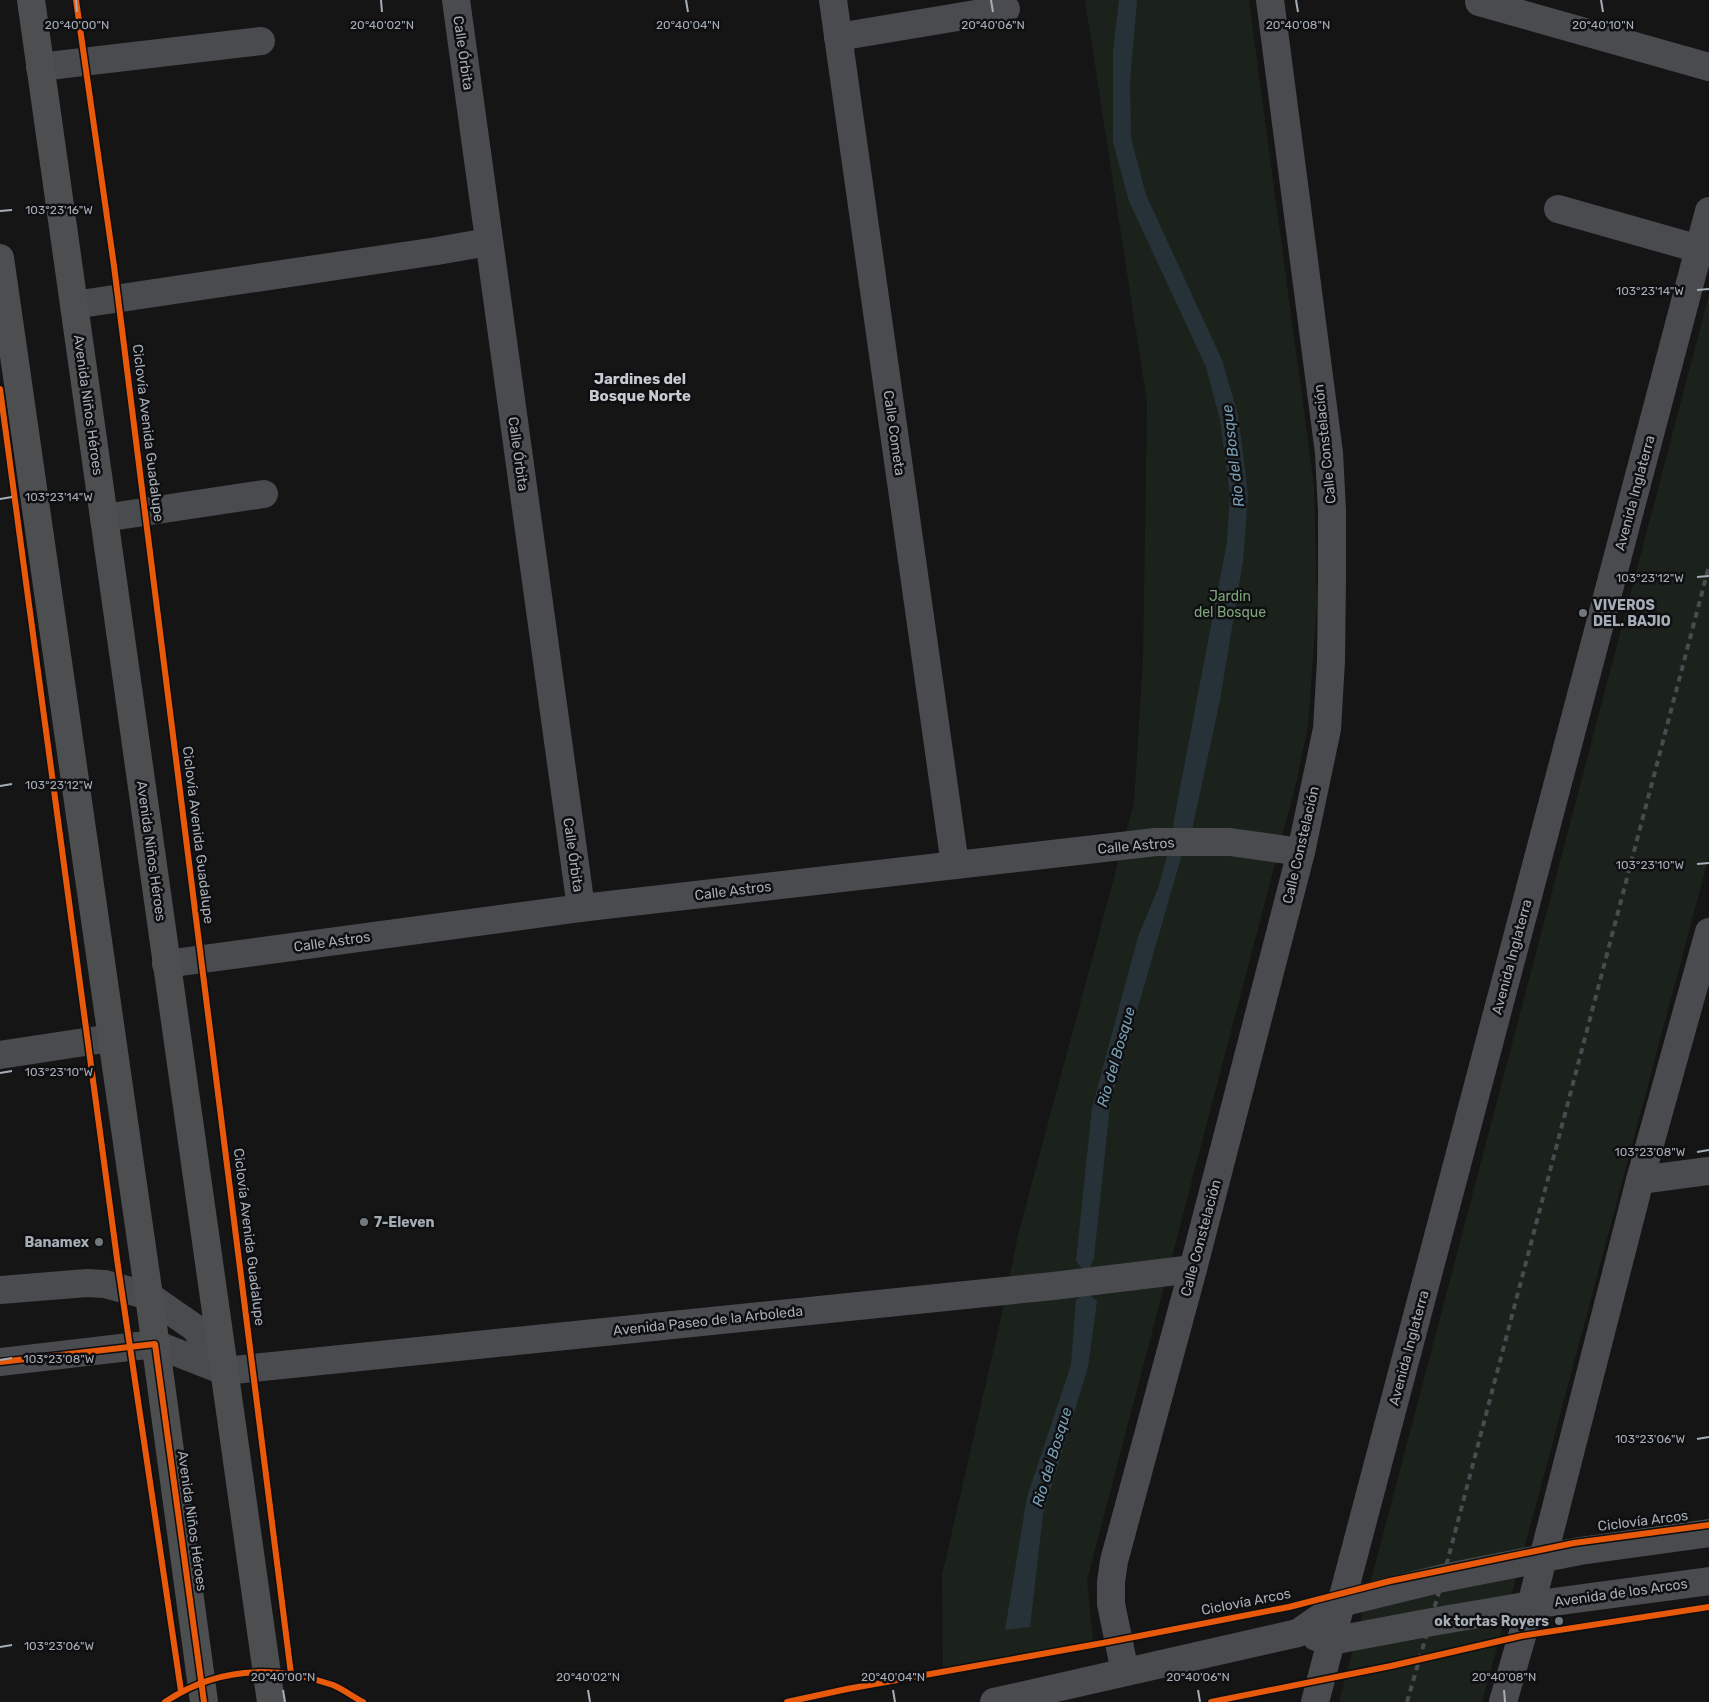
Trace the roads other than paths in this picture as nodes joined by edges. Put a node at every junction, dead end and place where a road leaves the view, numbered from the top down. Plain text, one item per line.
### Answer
1 (31, 0) edge
2 (456, 0) edge
3 (833, 0) edge
4 (1270, 0) edge
5 (1479, 2) dead end
6 (1006, 9) dead end
7 (838, 37) junction
8 (261, 41) dead end
9 (40, 67) junction
10 (1709, 67) edge
11 (1558, 209) dead end
12 (1709, 211) edge
13 (488, 242) junction
14 (1699, 249) junction
15 (0, 258) edge
16 (74, 305) junction
17 (264, 494) dead end
18 (104, 518) junction
19 (1301, 852) junction
20 (955, 865) junction
21 (581, 908) junction
22 (1709, 932) edge
23 (166, 964) junction
24 (111, 1038) junction
25 (0, 1055) edge
26 (1709, 1171) edge
27 (1640, 1180) junction
28 (1193, 1270) junction
29 (0, 1290) edge
30 (148, 1296) junction
31 (155, 1344) junction
32 (0, 1362) edge
33 (224, 1371) junction
34 (1709, 1533) edge
35 (1541, 1559) junction
36 (1709, 1581) edge
37 (1341, 1603) junction
38 (1530, 1605) junction
39 (1298, 1633) junction
40 (1331, 1641) junction
41 (1125, 1672) junction
42 (204, 1702) edge
43 (270, 1702) edge
44 (994, 1702) edge
45 (1315, 1702) edge
46 (1503, 1702) edge

1 - 9 main road, Avenida Niños Héroes
2 - 13 street, Calle Órbita
3 - 7 street, Calle Cometa
4 - 19 street, Calle Constelación
5 - 10 street
6 - 7 street
7 - 20 street, Calle Cometa
8 - 9 street
9 - 16 main road, Avenida Niños Héroes
11 - 14 street
12 - 14 street, Avenida Inglaterra
13 - 16 street
13 - 21 street, Calle Órbita
14 - 37 street, Avenida Inglaterra
15 - 24 main road, Avenida Niños Héroes
16 - 18 main road, Avenida Niños Héroes
17 - 18 street
18 - 23 main road, Avenida Niños Héroes
19 - 20 street, Calle Astros
19 - 28 street, Calle Constelación
20 - 21 street, Calle Astros
21 - 23 street, Calle Astros
22 - 27 street
23 - 33 main road, Avenida Niños Héroes
24 - 25 street
24 - 30 main road, Avenida Niños Héroes
26 - 27 street
27 - 35 street
28 - 33 street, Avenida Paseo de la Arboleda
28 - 41 street, Calle Constelación
29 - 30 street
30 - 31 main road, Avenida Niños Héroes
30 - 33 street
31 - 32 street, Avenida Paseo de la Arboleda
31 - 33 street, Avenida Paseo de la Arboleda
31 - 42 main road, Avenida Niños Héroes
33 - 43 main road, Avenida Niños Héroes
34 - 35 street, Avenida de los Arcos
35 - 37 street, Avenida de los Arcos
35 - 38 street
36 - 38 street, Avenida de los Arcos
37 - 39 street, Avenida de los Arcos
37 - 40 street, Avenida Inglaterra
38 - 40 street, Avenida de los Arcos
38 - 46 street
39 - 40 street, Avenida de los Arcos
39 - 41 street, Avenida de los Arcos
40 - 45 street, Avenida Inglaterra
41 - 44 street, Avenida de los Arcos

